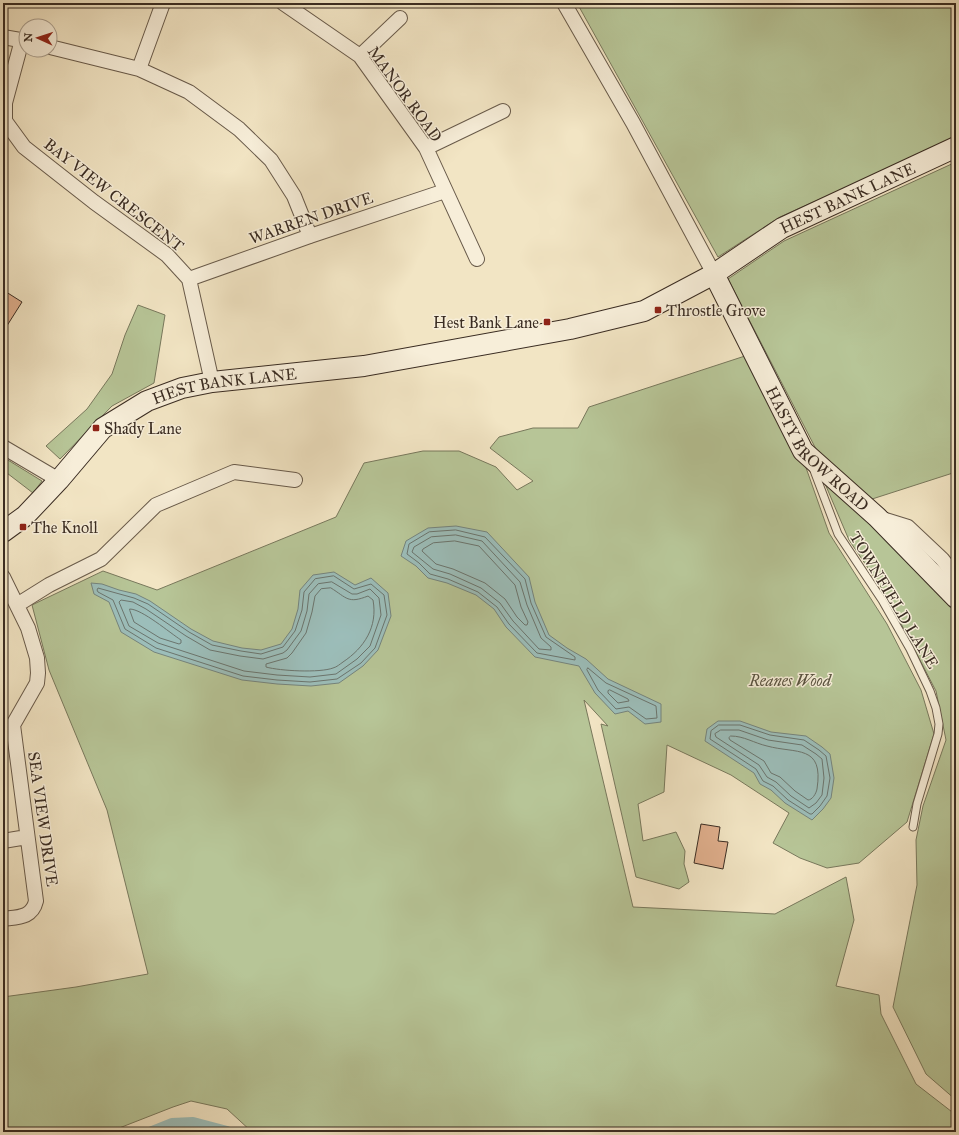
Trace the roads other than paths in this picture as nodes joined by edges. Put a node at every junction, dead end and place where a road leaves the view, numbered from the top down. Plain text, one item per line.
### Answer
1 (163, 3) edge
2 (283, 3) edge
3 (564, 3) edge
4 (400, 18) dead end
5 (3, 37) edge
6 (18, 40) edge
7 (58, 49) edge
8 (360, 56) junction
9 (19, 58) edge
10 (139, 69) junction
11 (503, 111) dead end
12 (956, 147) edge
13 (426, 148) junction
14 (445, 191) junction
15 (310, 236) junction
16 (478, 259) dead end
17 (714, 274) junction
18 (189, 279) junction
19 (212, 382) junction
20 (3, 447) edge
21 (810, 458) junction
22 (59, 480) junction
23 (295, 480) dead end
24 (877, 517) junction
25 (3, 532) edge
26 (3, 577) edge
27 (956, 577) edge
28 (956, 598) edge
29 (17, 604) junction
30 (8, 725) edge
31 (913, 827) dead end
32 (27, 837) junction
33 (3, 841) edge
34 (3, 919) edge

1 - 10 street
2 - 8 street, MANOR ROAD
3 - 17 street
4 - 8 street
5 - 6 street
7 - 10 street
8 - 13 street, MANOR ROAD
9 - 18 street, BAY VIEW CRESCENT
10 - 15 street
11 - 13 street
12 - 17 street, HEST BANK LANE
13 - 14 street, MANOR ROAD
14 - 15 street, WARREN DRIVE
14 - 16 street, MANOR ROAD
15 - 18 street, WARREN DRIVE
17 - 19 street, HEST BANK LANE
17 - 21 street, HASTY BROW ROAD
18 - 19 street, BAY VIEW CRESCENT
19 - 22 street, HEST BANK LANE
20 - 22 street
21 - 24 street, HASTY BROW ROAD
21 - 31 lane, TOWNFIELD LANE
22 - 25 street, HEST BANK LANE
23 - 29 street
24 - 27 street
24 - 28 street, HASTY BROW ROAD
26 - 29 street, SEA VIEW DRIVE
29 - 30 street, SEA VIEW DRIVE
30 - 32 street, SEA VIEW DRIVE
32 - 33 street
32 - 34 street, SEA VIEW DRIVE

